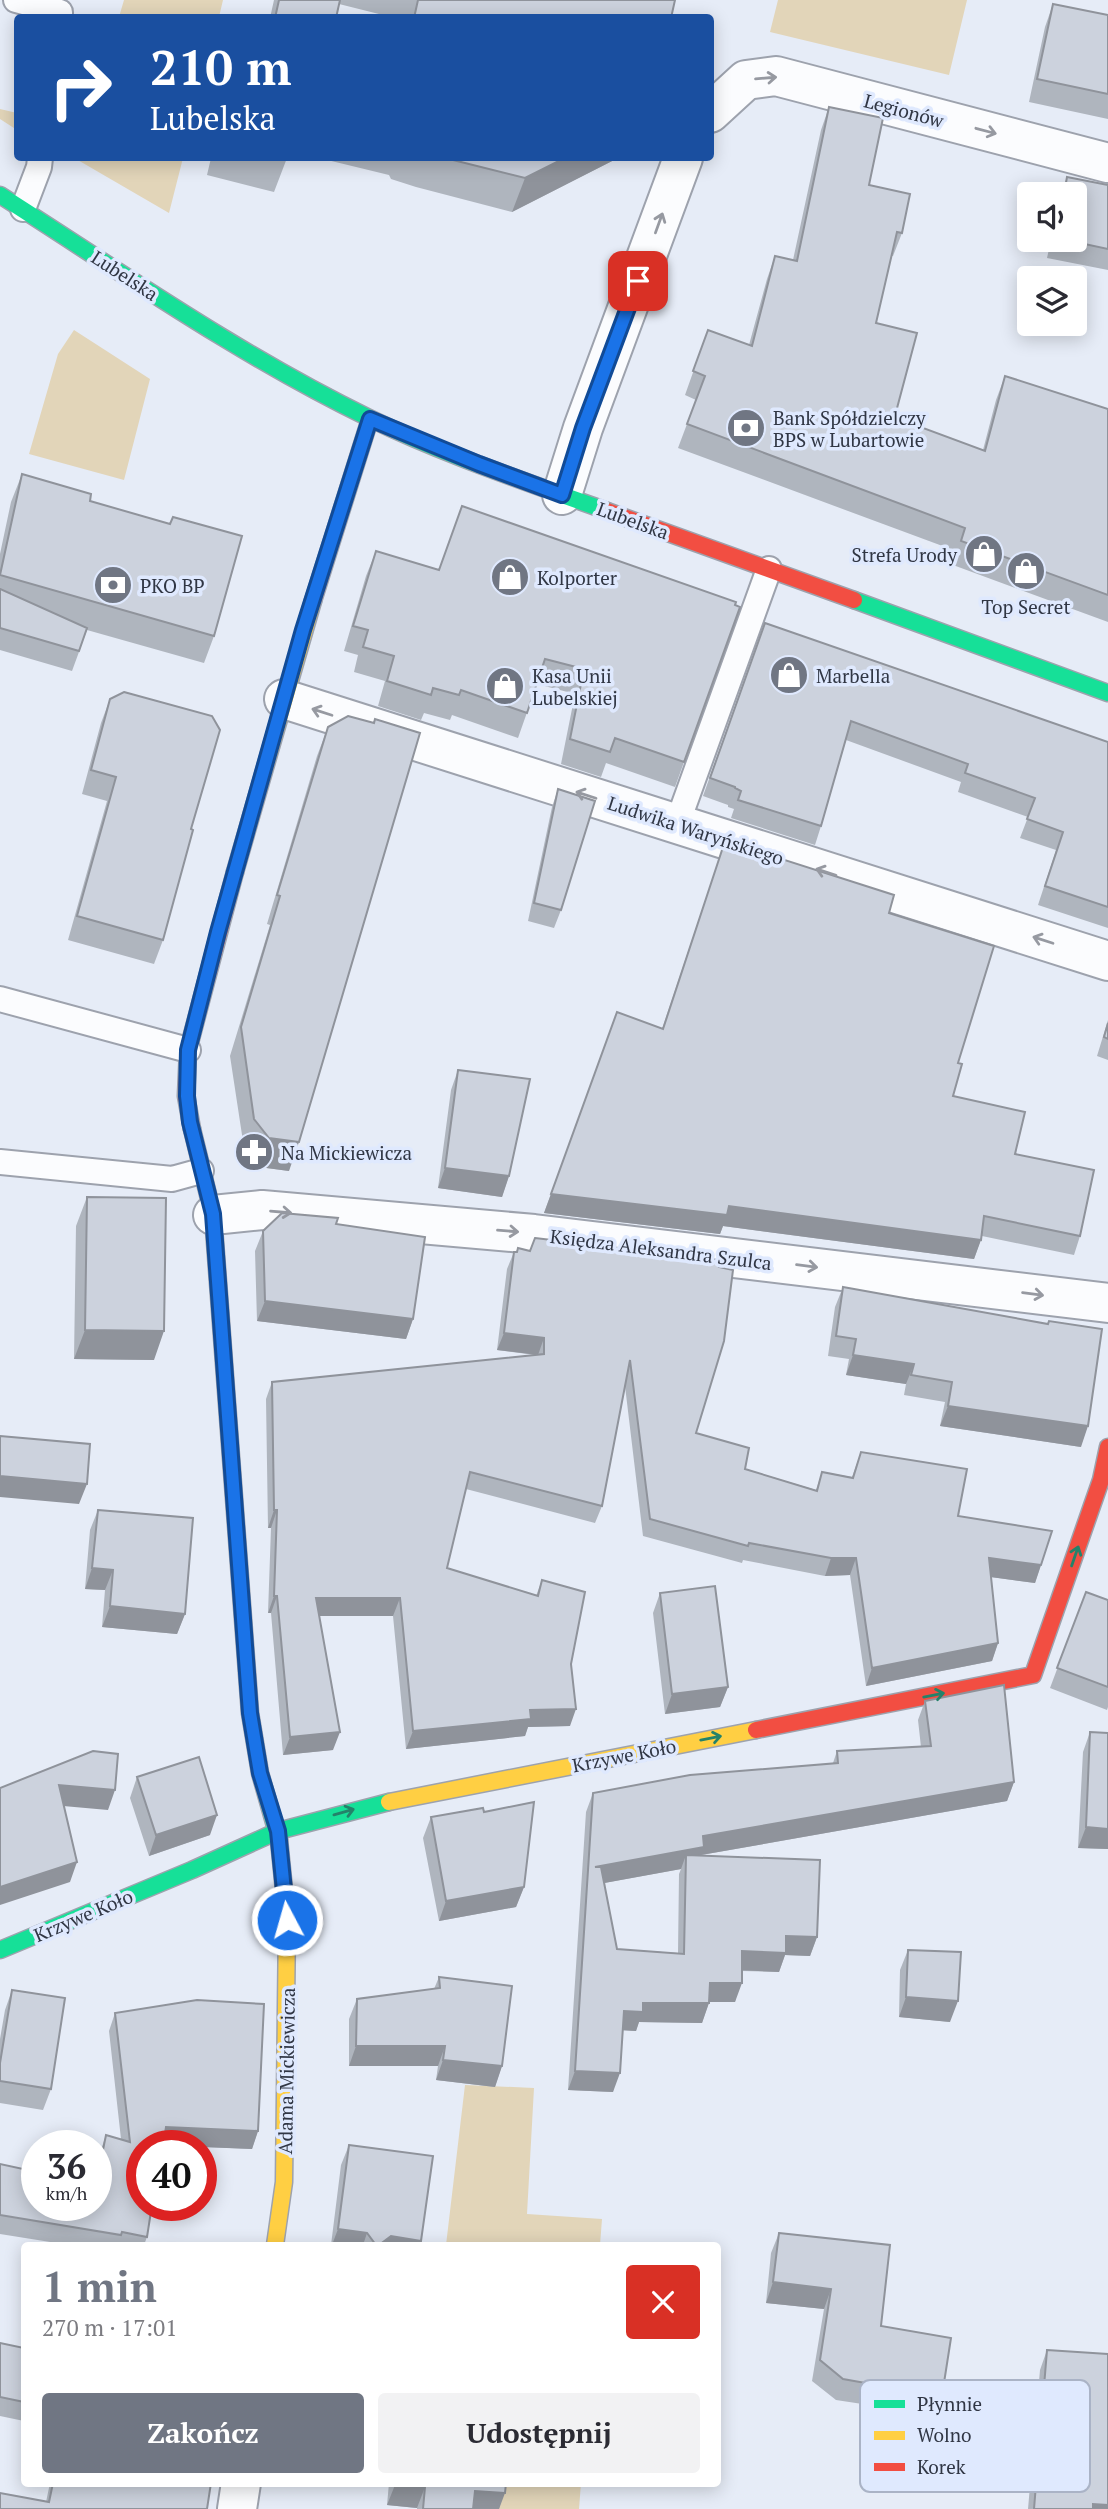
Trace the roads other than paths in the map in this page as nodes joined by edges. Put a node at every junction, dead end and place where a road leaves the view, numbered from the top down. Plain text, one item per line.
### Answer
1 (16, 0) edge
2 (61, 10) edge
3 (714, 109) edge
4 (40, 161) edge
5 (682, 161) edge
6 (1108, 163) edge
7 (0, 195) edge
8 (23, 209) junction
9 (370, 419) junction
10 (562, 495) junction
11 (769, 569) junction
12 (1108, 693) edge
13 (284, 699) junction
14 (677, 824) junction
15 (1108, 961) edge
16 (0, 999) edge
17 (188, 1050) junction
18 (0, 1162) edge
19 (201, 1171) junction
20 (213, 1214) junction
21 (1108, 1303) edge
22 (1108, 1447) edge
23 (278, 1831) junction
24 (0, 1950) edge
25 (275, 2242) edge
26 (240, 2487) edge
27 (237, 2509) edge

1 - 2 lane
3 -> 6 street, Legionów
4 - 8 lane
10 -> 5 street
7 - 8 street, Lubelska
8 - 9 street, Lubelska
9 - 10 street, Lubelska
9 - 13 street, Adama Mickiewicza
10 - 11 street, Lubelska
11 - 12 street, Lubelska
11 - 14 lane
14 -> 13 street, Ludwika Waryńskiego
13 - 17 street, Adama Mickiewicza
15 -> 14 street, Ludwika Waryńskiego
16 - 17 lane
17 - 19 street, Adama Mickiewicza
18 - 19 lane
19 - 20 street, Adama Mickiewicza
20 -> 21 street, Księdza Aleksandra Szulca
20 - 23 street, Adama Mickiewicza
23 -> 22 street, Krzywe Koło
23 - 24 street, Krzywe Koło
23 - 25 street, Adama Mickiewicza
26 - 27 street

